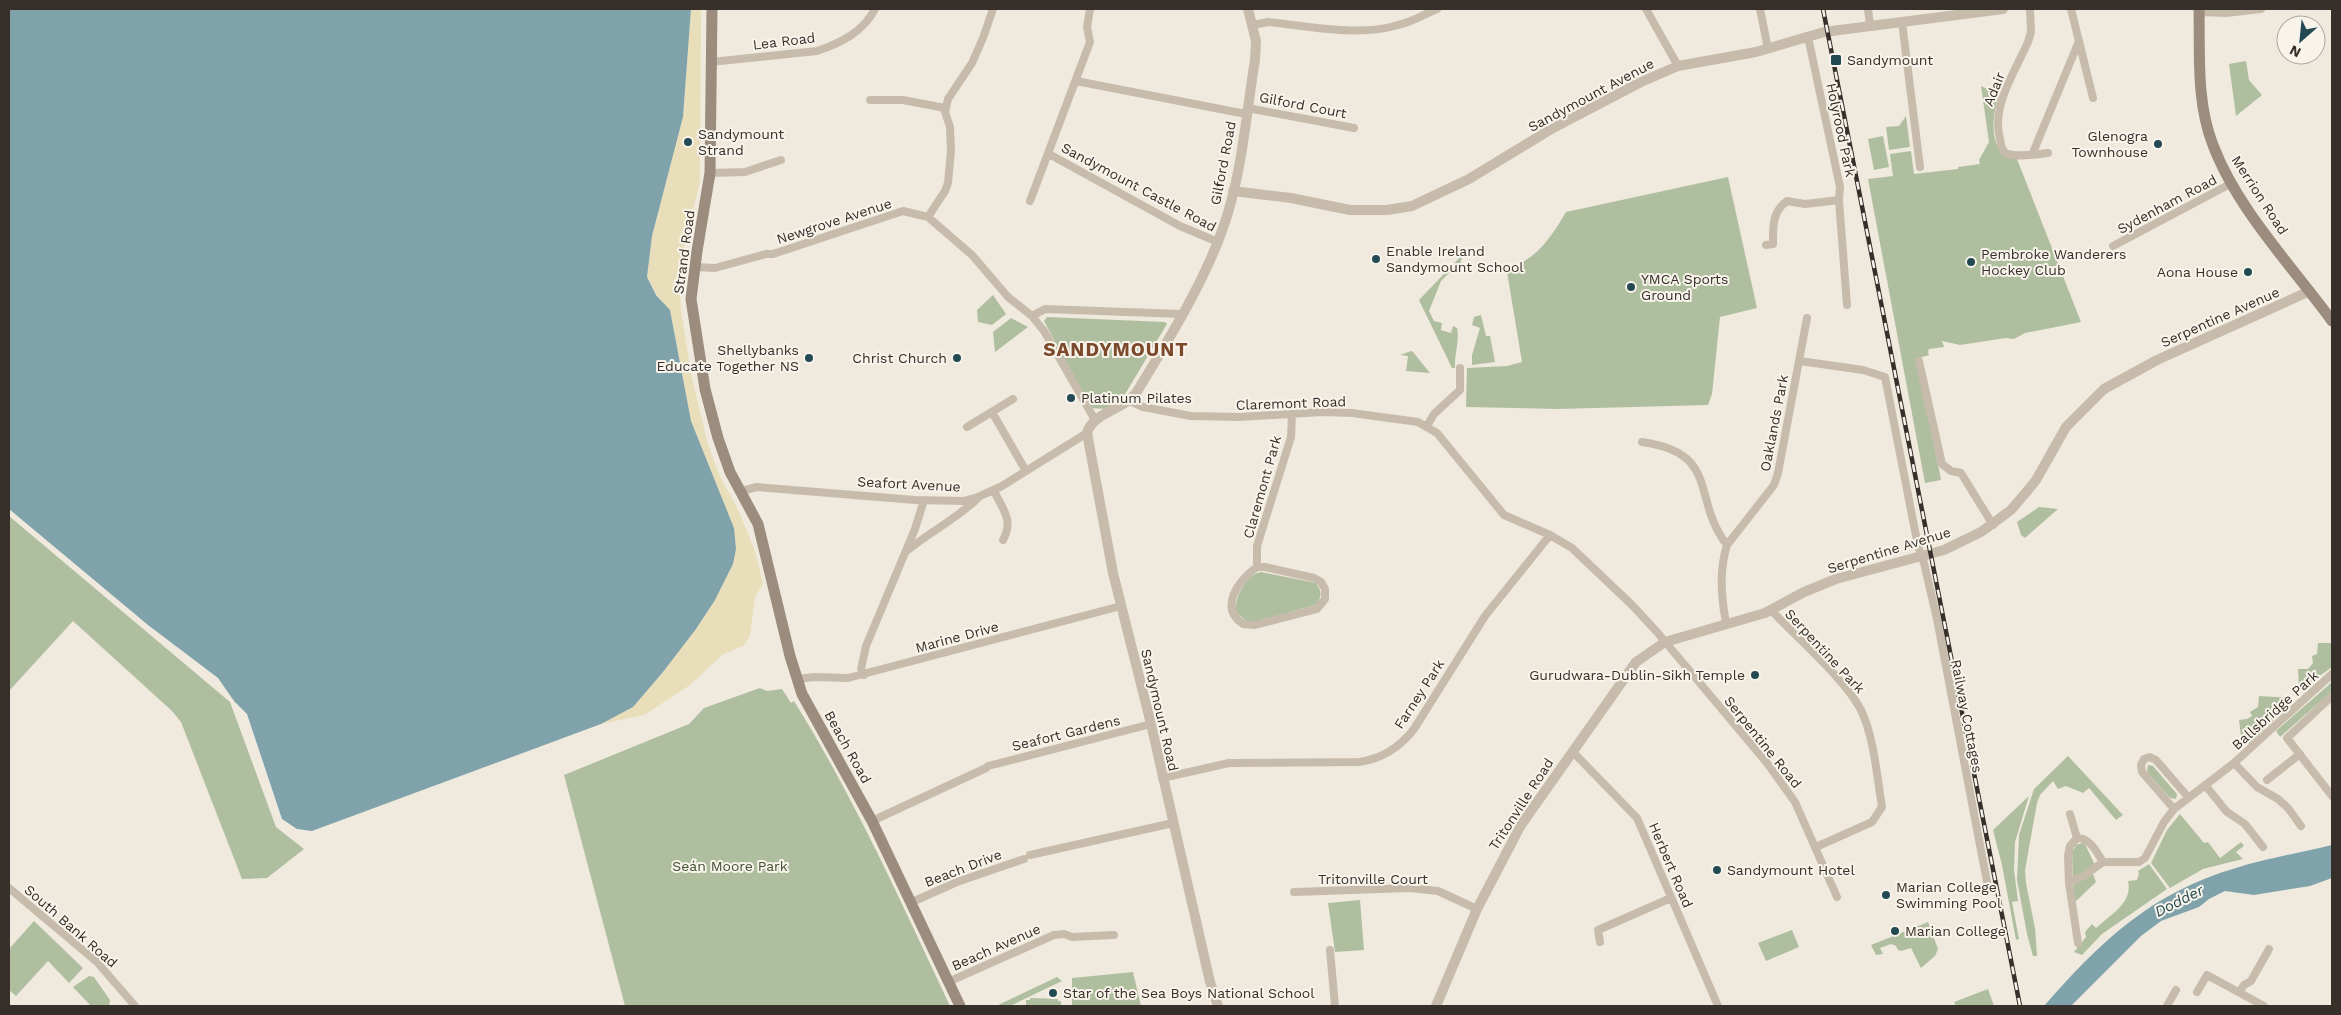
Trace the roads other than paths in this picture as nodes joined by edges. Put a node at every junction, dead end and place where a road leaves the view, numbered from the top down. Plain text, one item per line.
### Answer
1 (712, 9) edge
2 (875, 9) edge
3 (993, 9) edge
4 (1090, 9) edge
5 (1248, 9) edge
6 (1437, 9) edge
7 (1646, 9) edge
8 (1760, 9) edge
9 (1868, 9) edge
10 (2003, 9) edge
11 (2030, 9) edge
12 (2071, 9) edge
13 (2260, 9) edge
14 (2199, 10) edge
15 (1902, 22) junction
16 (1253, 25) junction
17 (1870, 25) junction
18 (1808, 37) junction
19 (2079, 41) junction
20 (1768, 49) junction
21 (711, 62) junction
22 (1678, 66) junction
23 (1076, 80) junction
24 (2093, 98) dead end
25 (870, 100) dead end
26 (945, 108) junction
27 (1247, 111) junction
28 (1354, 128) dead end
29 (2048, 152) dead end
30 (1049, 154) junction
31 (2032, 155) junction
32 (781, 160) dead end
33 (1920, 167) dead end
34 (710, 173) junction
35 (2232, 183) junction
36 (1234, 191) junction
37 (1839, 200) junction
38 (1030, 201) dead end
39 (928, 216) junction
40 (1218, 242) junction
41 (1766, 245) dead end
42 (2113, 246) dead end
43 (695, 267) junction
44 (2310, 291) junction
45 (1847, 305) dead end
46 (1181, 314) junction
47 (1032, 316) junction
48 (1807, 318) dead end
49 (2332, 321) edge
50 (1800, 361) junction
51 (1919, 361) dead end
52 (1460, 368) dead end
53 (1013, 399) dead end
54 (1130, 401) junction
55 (992, 412) junction
56 (1292, 414) junction
57 (1095, 420) junction
58 (1427, 426) junction
59 (967, 427) dead end
60 (1087, 432) junction
61 (1642, 442) dead end
62 (1026, 472) junction
63 (741, 491) junction
64 (994, 491) junction
65 (978, 497) junction
66 (924, 500) junction
67 (1992, 525) junction
68 (1550, 535) junction
69 (1003, 540) dead end
70 (1728, 544) junction
71 (907, 551) junction
72 (1921, 555) junction
73 (1257, 567) junction
74 (1122, 606) junction
75 (1771, 610) junction
76 (1726, 623) junction
77 (1665, 642) junction
78 (864, 674) junction
79 (2332, 674) edge
80 (798, 679) junction
81 (2332, 696) edge
82 (1151, 724) junction
83 (1572, 751) junction
84 (2300, 754) junction
85 (2234, 763) junction
86 (1162, 778) junction
87 (2267, 780) dead end
88 (2205, 785) junction
89 (2332, 796) edge
90 (2188, 797) junction
91 (2174, 809) junction
92 (2070, 814) dead end
93 (872, 820) junction
94 (1173, 823) junction
95 (2301, 826) dead end
96 (2077, 838) junction
97 (1816, 847) junction
98 (2263, 847) dead end
99 (2103, 862) junction
100 (1987, 882) dead end
101 (2068, 883) junction
102 (9, 888) edge
103 (1294, 892) dead end
104 (1837, 897) dead end
105 (1672, 898) junction
106 (912, 902) junction
107 (1477, 909) junction
108 (1114, 935) dead end
109 (1600, 942) dead end
110 (2078, 943) dead end
111 (2269, 949) dead end
112 (1330, 950) dead end
113 (948, 982) junction
114 (2176, 990) dead end
115 (2198, 992) dead end
116 (2240, 992) junction
117 (2248, 997) junction
118 (135, 1006) edge
119 (960, 1006) edge
120 (1218, 1006) edge
121 (1335, 1006) edge
122 (1436, 1006) edge
123 (1718, 1006) edge
124 (2167, 1006) edge
125 (2244, 1006) edge
126 (2264, 1006) edge

1 - 21 main road, Strand Road
2 - 21 street, Lea Road
3 - 26 street
4 - 23 street
5 - 16 street, Gilford Road
6 - 16 street
7 - 22 street
8 - 20 street
9 - 17 street
10 - 15 street, Sandymount Avenue
11 - 31 street, Adair
12 - 19 street
13 - 14 street
14 - 35 main road, Merrion Road
15 - 17 street, Sandymount Avenue
15 - 33 street
16 - 27 street, Gilford Road
17 - 18 street, Sandymount Avenue
18 - 20 street, Sandymount Avenue
18 - 37 street, Holyrood Park
19 - 24 street
19 - 31 street
20 - 22 street, Sandymount Avenue
21 - 34 main road, Strand Road
22 - 36 street, Sandymount Avenue
23 - 27 street, Gilford Court
23 - 30 street
25 - 26 street
26 - 39 street
27 - 28 street, Gilford Court
27 - 36 street, Gilford Road
29 - 31 street, Adair
30 - 38 street
30 - 40 street, Sandymount Castle Road
32 - 34 street
34 - 43 main road, Strand Road
35 - 42 street, Sydenham Road
35 - 44 main road, Merrion Road
36 - 40 street, Gilford Road
37 - 41 street
37 - 45 street, Holyrood Park
39 - 43 street, Newgrove Avenue
39 - 47 street
40 - 46 street, Gilford Road
43 - 63 main road, Strand Road
44 - 49 main road, Merrion Road
44 - 67 street, Serpentine Avenue
46 - 47 street
46 - 54 street, Gilford Road
47 - 57 street
48 - 50 street, Oaklands Park
50 - 70 street, Oaklands Park
50 - 72 street, Oaklands Park
51 - 67 street
52 - 58 street
53 - 55 street
54 - 56 street, Claremont Road
54 - 57 street
55 - 59 street
55 - 62 street
56 - 58 street, Claremont Road
56 - 73 street, Claremont Park
57 - 60 street
58 - 68 street, Claremont Road
60 - 62 street, Seafort Avenue
60 - 74 street, Sandymount Road
61 - 70 street
62 - 64 street, Seafort Avenue
63 - 66 street, Seafort Avenue
63 - 80 main road, Beach Road
64 - 65 street, Seafort Avenue
64 - 69 street
65 - 66 street, Seafort Avenue
65 - 71 street
66 - 71 street
67 - 72 street, Serpentine Avenue
68 - 77 street, Claremont Road
68 - 86 street, Farney Park
70 - 76 street, Oaklands Park
71 - 78 street
72 - 75 street, Serpentine Avenue
72 - 100 street, Railway Cottages
73 - 73 street
74 - 78 street, Marine Drive
74 - 82 street, Sandymount Road
75 - 76 street, Serpentine Avenue
75 - 97 street, Serpentine Park
76 - 77 street, Serpentine Avenue
77 - 83 street, Tritonville Road
77 - 97 street, Serpentine Road
78 - 80 street, Marine Drive
79 - 85 street, Ballsbridge Park
80 - 93 main road, Beach Road
81 - 84 street
82 - 86 street, Sandymount Road
82 - 93 street, Seafort Gardens
83 - 105 street, Herbert Road
83 - 107 street, Tritonville Road
84 - 87 street
84 - 89 street
85 - 88 street, Ballsbridge Park
85 - 95 street, Ballsbridge Park
86 - 94 street, Sandymount Road
88 - 90 street, Ballsbridge Park
88 - 98 street
90 - 91 street, Ballsbridge Park
90 - 91 street
91 - 99 street, Ballsbridge Park
92 - 96 street
93 - 106 main road, Beach Road
94 - 106 street, Beach Drive
94 - 120 street, Sandymount Road
96 - 99 street
96 - 101 street
97 - 104 street, Serpentine Road
99 - 101 street
101 - 110 street
102 - 118 street, South Bank Road
103 - 107 street, Tritonville Court
105 - 109 street
105 - 123 street, Herbert Road
106 - 113 main road, Beach Road
107 - 122 street, Tritonville Road
108 - 113 street, Beach Avenue
111 - 116 street
112 - 121 street
113 - 119 main road, Beach Road
114 - 124 street
115 - 116 street
116 - 117 street
117 - 125 street
117 - 126 street

